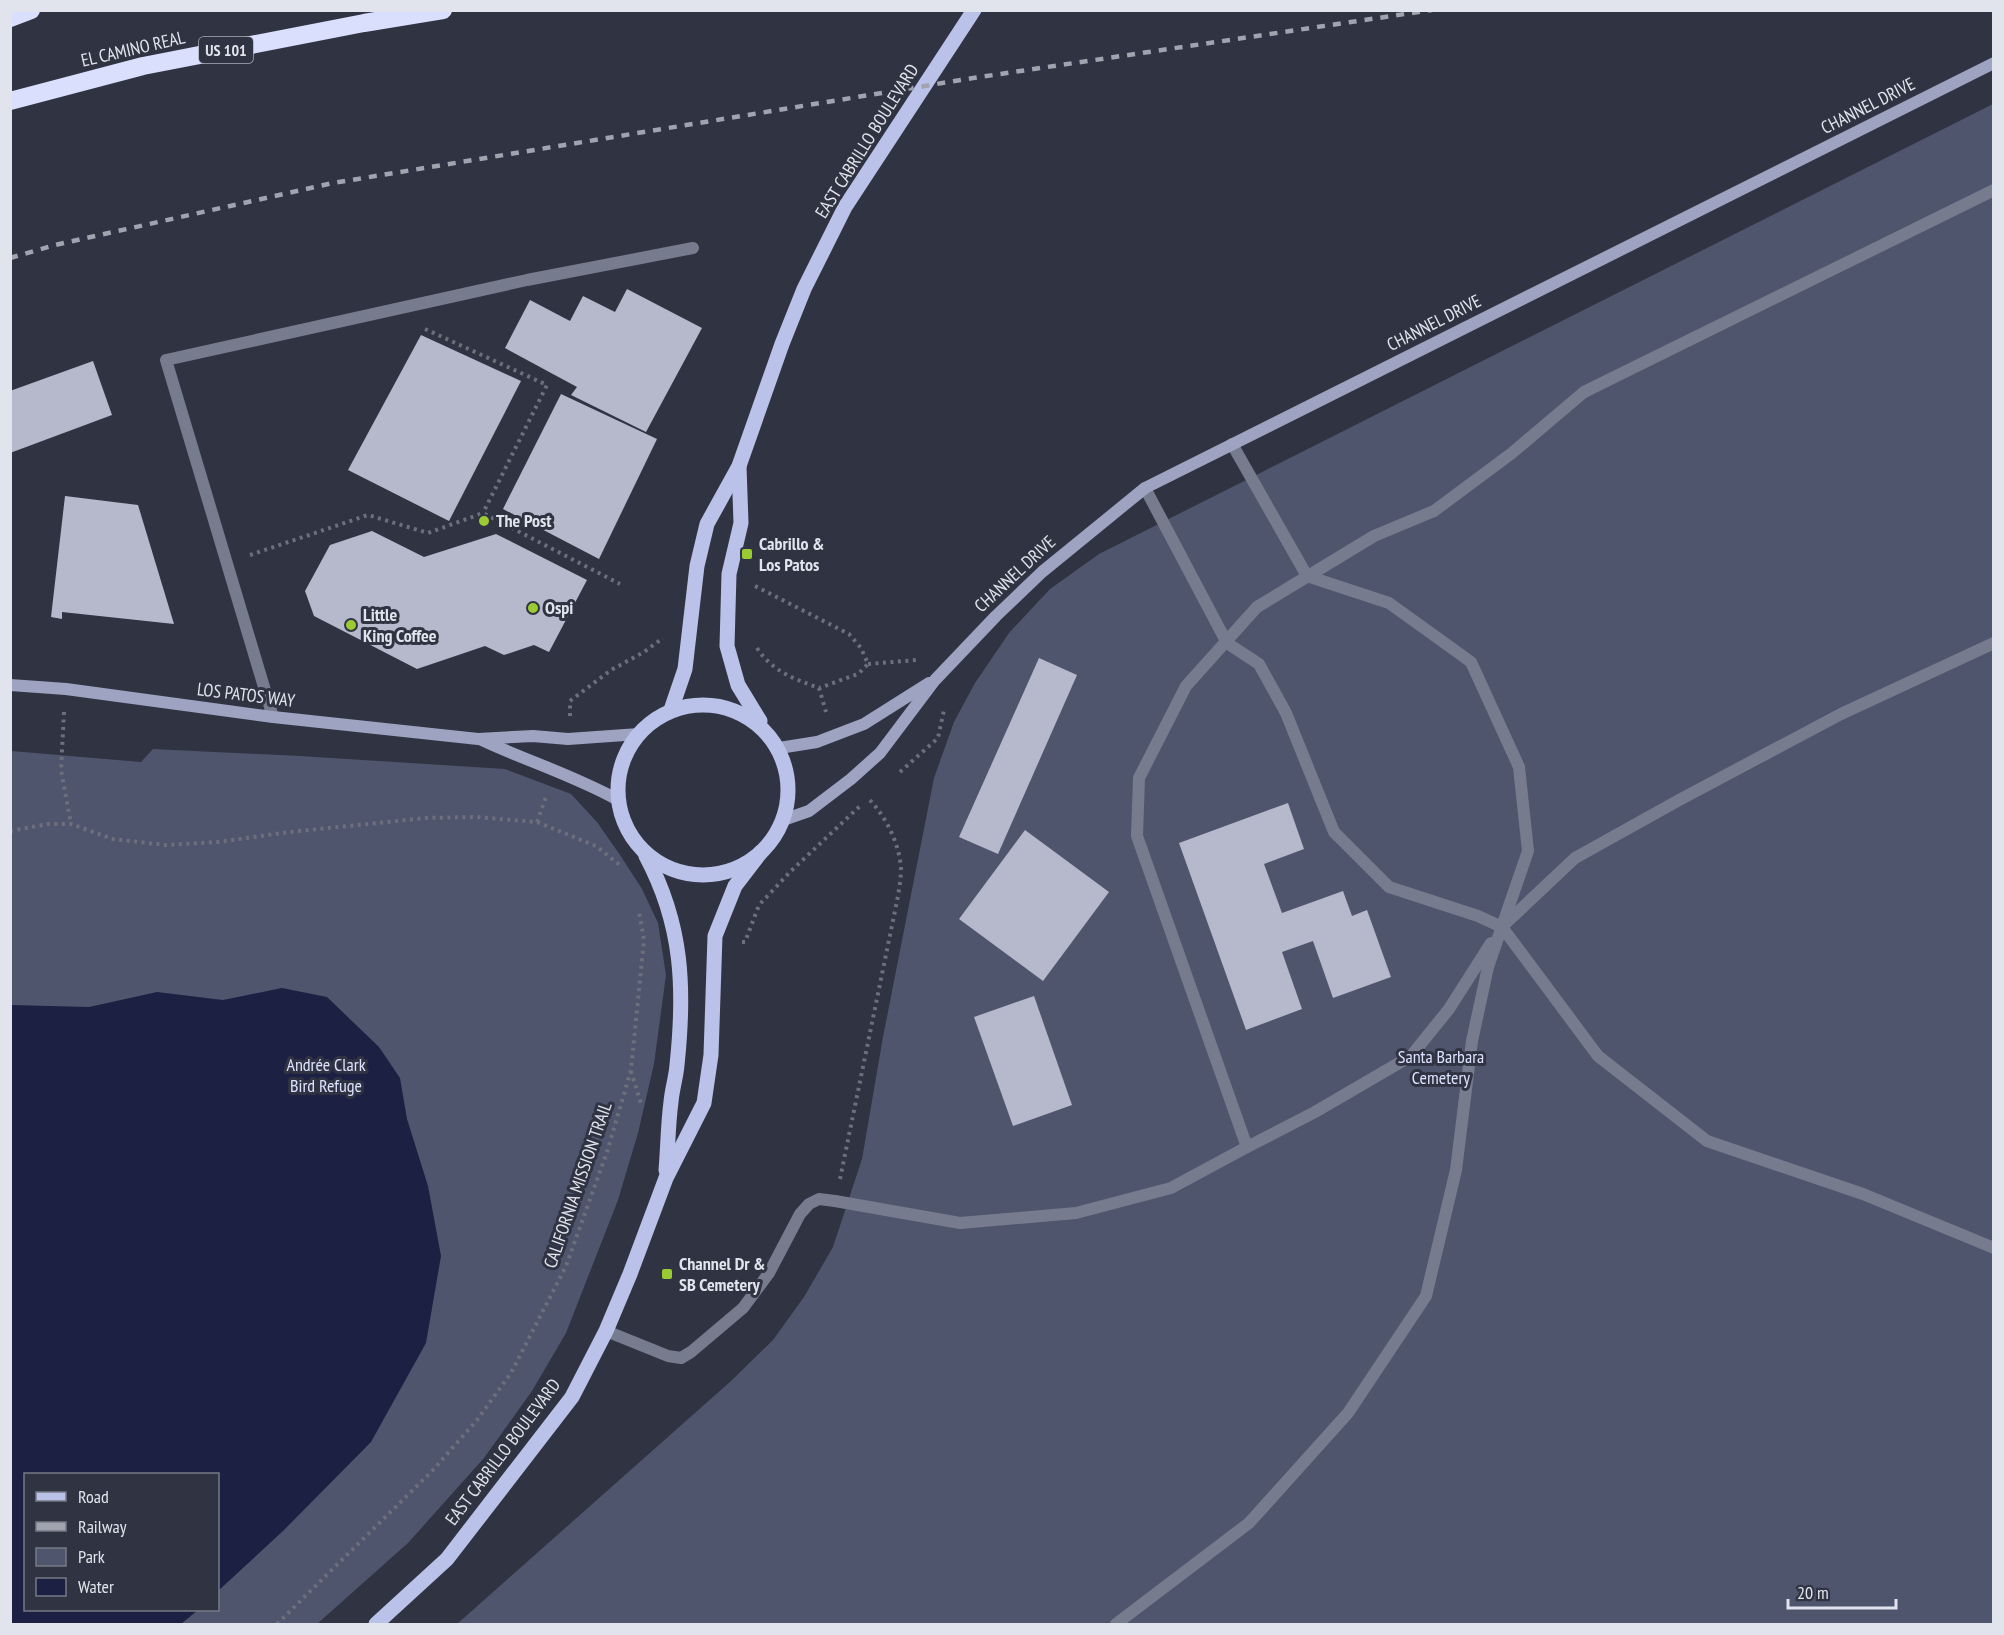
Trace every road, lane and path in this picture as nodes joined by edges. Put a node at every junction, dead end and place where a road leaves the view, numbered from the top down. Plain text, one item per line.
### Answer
1 (31, 10) edge
2 (443, 10) edge
3 (974, 10) edge
4 (10, 18) edge
5 (1994, 63) edge
6 (10, 100) edge
7 (1994, 190) edge
8 (693, 248) dead end
9 (403, 307) junction
10 (1232, 444) junction
11 (740, 466) junction
12 (1145, 488) junction
13 (483, 513) junction
14 (226, 563) junction
15 (1307, 576) junction
16 (620, 584) dead end
17 (751, 593) dead end
18 (663, 639) dead end
19 (751, 640) dead end
20 (1227, 643) junction
21 (1994, 643) edge
22 (956, 656) junction
23 (868, 664) junction
24 (935, 680) junction
25 (10, 685) edge
26 (819, 688) junction
27 (66, 689) junction
28 (671, 710) junction
29 (273, 717) junction
30 (569, 718) dead end
31 (828, 723) dead end
32 (766, 730) junction
33 (639, 734) junction
34 (938, 738) dead end
35 (478, 739) junction
36 (779, 748) junction
37 (895, 776) dead end
38 (549, 790) dead end
39 (864, 794) dead end
40 (868, 798) junction
41 (618, 800) junction
42 (783, 820) junction
43 (537, 822) junction
44 (71, 824) junction
45 (10, 831) edge
46 (761, 852) junction
47 (645, 854) junction
48 (620, 865) dead end
49 (1502, 927) junction
50 (644, 940) dead end
51 (737, 941) dead end
52 (1247, 1147) junction
53 (666, 1178) junction
54 (840, 1180) dead end
55 (1994, 1248) edge
56 (606, 1331) junction
57 (277, 1624) edge
58 (376, 1624) edge
59 (1116, 1624) edge

1 - 4 highway
2 - 6 highway, EL CAMINO REAL / US 101
3 - 11 main road, EAST CABRILLO BOULEVARD
5 - 10 street, CHANNEL DRIVE
7 - 15 street
8 - 9 street
9 - 13 path
9 - 14 street
10 - 12 street, CHANNEL DRIVE
10 - 15 street
11 - 28 main road, EAST CABRILLO BOULEVARD
11 - 32 main road, EAST CABRILLO BOULEVARD
12 - 20 street
12 - 22 street, CHANNEL DRIVE
13 - 14 path
13 - 16 path
14 - 29 street
15 - 20 street
15 - 49 street
17 - 23 path
18 - 30 path
19 - 26 path
20 - 49 street
20 - 52 street
21 - 49 street
22 - 23 path
22 - 24 street, CHANNEL DRIVE
23 - 26 path
24 - 36 street, CHANNEL DRIVE
24 - 42 street, CHANNEL DRIVE
25 - 27 street, LOS PATOS WAY
26 - 31 path
27 - 29 street, LOS PATOS WAY
27 - 44 path
28 - 32 main road
28 - 33 main road
29 - 35 street, LOS PATOS WAY
32 - 36 main road
33 - 35 street, LOS PATOS WAY
33 - 41 main road
34 - 37 path
35 - 41 street, LOS PATOS WAY
36 - 42 main road
38 - 43 path
39 - 40 path
40 - 51 path
40 - 54 path
41 - 47 main road
42 - 46 main road
43 - 44 path
43 - 48 path
44 - 45 path
46 - 47 main road
46 - 53 main road, EAST CABRILLO BOULEVARD
47 - 53 main road, EAST CABRILLO BOULEVARD
49 - 52 street
49 - 55 street
49 - 59 street
50 - 57 path, CALIFORNIA MISSION TRAIL
52 - 56 street
53 - 56 main road, EAST CABRILLO BOULEVARD
56 - 58 main road, EAST CABRILLO BOULEVARD

